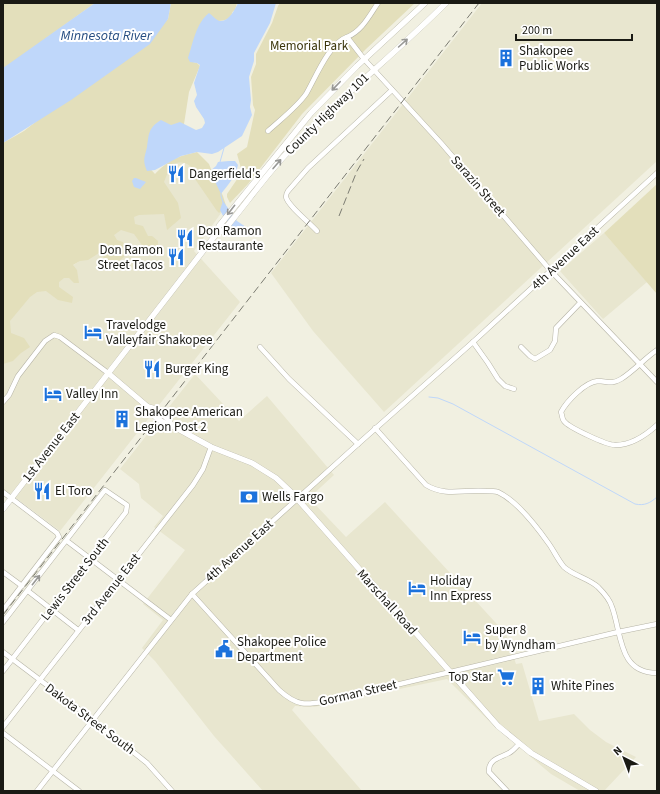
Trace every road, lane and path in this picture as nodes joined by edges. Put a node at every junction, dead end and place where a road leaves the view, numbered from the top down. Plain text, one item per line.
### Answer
1 (378, 3) edge
2 (425, 3) edge
3 (446, 3) edge
4 (347, 37) junction
5 (364, 59) junction
6 (375, 69) junction
7 (392, 90) junction
8 (268, 131) dead end
9 (657, 173) edge
10 (241, 202) junction
11 (317, 230) dead end
12 (218, 233) junction
13 (551, 271) junction
14 (580, 303) junction
15 (473, 342) junction
16 (260, 347) dead end
17 (522, 347) dead end
18 (657, 350) edge
19 (640, 363) junction
20 (108, 374) junction
21 (657, 382) edge
22 (514, 389) dead end
23 (3, 402) edge
24 (657, 426) edge
25 (375, 428) junction
26 (358, 444) junction
27 (211, 447) junction
28 (3, 492) edge
29 (11, 498) junction
30 (297, 499) junction
31 (3, 508) edge
32 (67, 541) junction
33 (90, 559) junction
34 (3, 572) edge
35 (118, 580) junction
36 (22, 586) junction
37 (28, 591) junction
38 (192, 594) junction
39 (51, 609) junction
40 (3, 610) edge
41 (171, 620) junction
42 (3, 622) edge
43 (657, 624) edge
44 (78, 630) junction
45 (618, 632) junction
46 (3, 652) edge
47 (12, 659) junction
48 (3, 671) edge
49 (450, 672) junction
50 (657, 673) edge
51 (39, 680) junction
52 (92, 720) junction
53 (3, 726) edge
54 (3, 733) edge
55 (520, 744) junction
56 (53, 770) junction
57 (37, 791) edge
58 (79, 791) edge
59 (172, 791) edge
60 (507, 791) edge
61 (596, 791) edge

1 - 4 street
2 - 5 main road
6 -> 3 main road, County Highway 101
4 - 5 street, Sarazin Street
4 - 8 street
5 - 6 street, Sarazin Street
5 -> 10 main road
6 - 7 street, Sarazin Street
10 -> 6 main road, County Highway 101
7 - 11 street
7 - 13 street, Sarazin Street
9 - 13 street, 4th Avenue East
10 - 12 main road, County Highway 101
10 -> 12 main road
12 - 20 main road, 1st Avenue East
13 - 14 street, Sarazin Street
13 - 15 street, 4th Avenue East
14 - 17 street
14 - 19 street, Sarazin Street
15 - 22 street
15 - 25 street, 4th Avenue East
16 - 26 street
18 - 19 street
19 - 21 street, Sarazin Street
19 - 24 street
20 - 23 street, Marschall Road
20 - 27 main road, Marschall Road
20 - 29 main road, 1st Avenue East
25 - 26 street, 4th Avenue East
25 - 45 street
26 - 30 street, 4th Avenue East
27 - 30 main road, Marschall Road
27 - 35 street, 3rd Avenue East
28 - 29 street
29 - 31 main road, 1st Avenue East
29 - 36 street
30 - 38 street, 4th Avenue East
30 - 49 main road, Marschall Road
32 - 33 street
32 - 33 street, Lewis Street South
37 -> 32 street
33 - 35 street
33 - 39 street, Lewis Street South
34 - 36 street
35 - 41 street
35 - 44 street, 3rd Avenue East
36 - 40 street
37 - 39 street
37 - 42 street
38 - 41 street, 4th Avenue East
38 - 49 street, Gorman Street
39 - 44 street
39 - 47 street, Lewis Street South
41 - 52 street, 4th Avenue East
43 - 45 street, Gorman Street
44 - 51 street, 3rd Avenue East
45 - 49 street, Gorman Street
45 - 50 street
46 - 47 street, Dakota Street South
47 - 48 street, Lewis Street South
47 - 51 street, Dakota Street South
49 - 55 main road, Marschall Road
51 - 52 street, Dakota Street South
51 - 53 street, 3rd Avenue East
52 - 56 street, 4th Avenue East
52 - 59 street, Dakota Street South
54 - 56 street
55 - 60 street
55 - 61 main road, Marschall Road
56 - 57 street, 4th Avenue East
56 - 58 street

